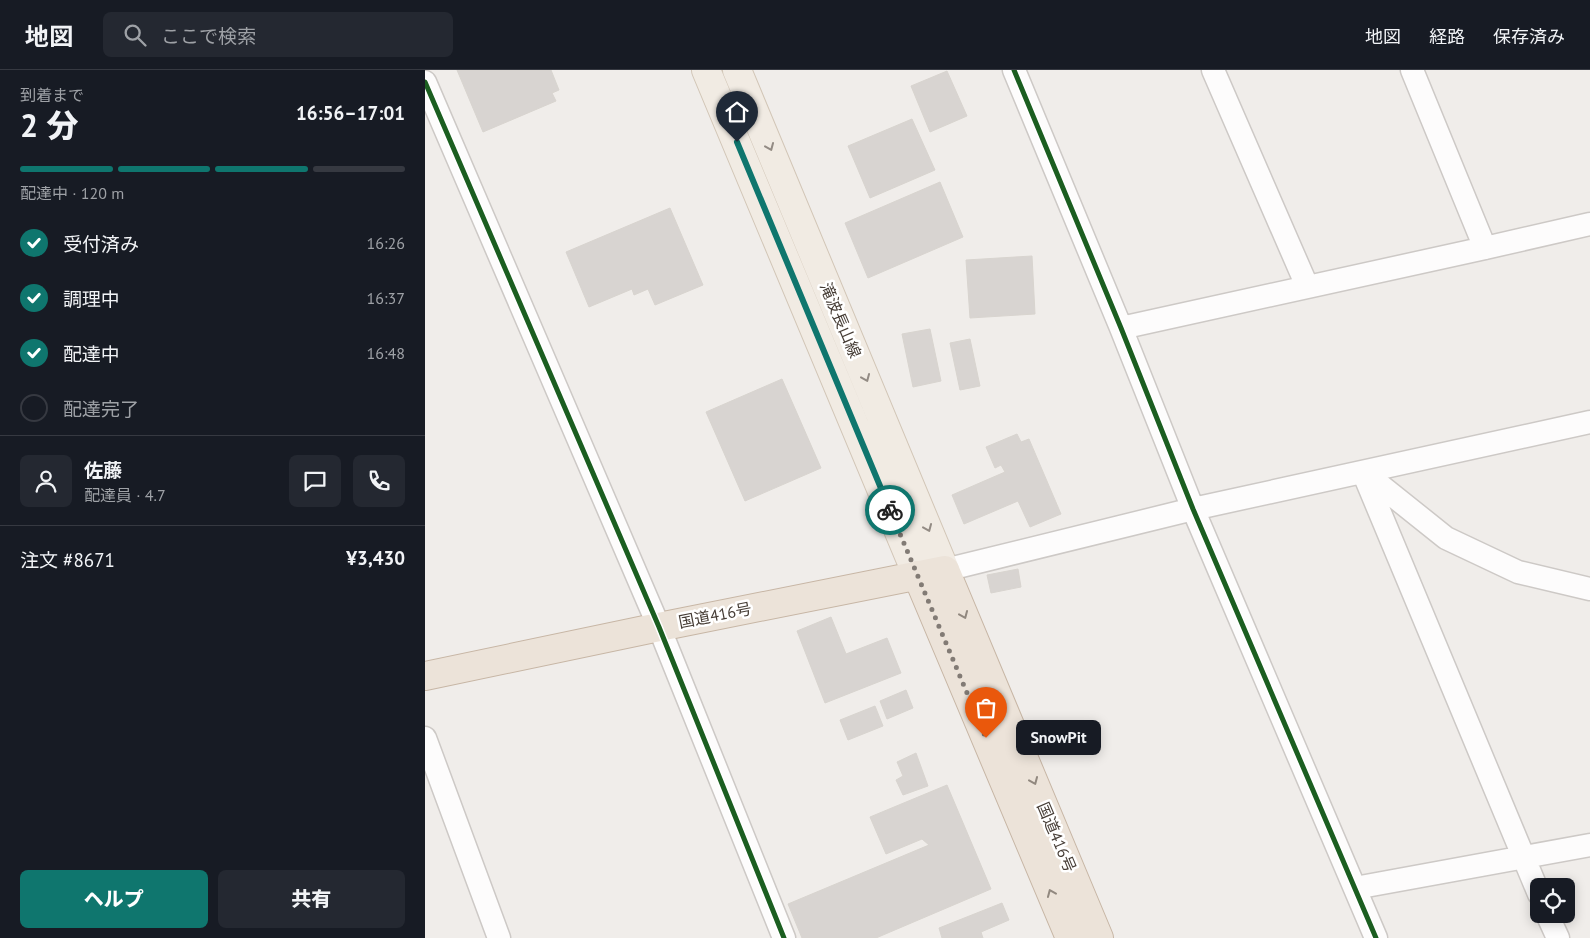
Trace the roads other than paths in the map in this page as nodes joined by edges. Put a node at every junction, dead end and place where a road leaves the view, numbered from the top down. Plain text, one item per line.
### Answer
1 (707, 70) edge
2 (737, 70) edge
3 (1014, 70) edge
4 (1213, 70) edge
5 (1411, 70) edge
6 (425, 82) edge
7 (1590, 224) edge
8 (1485, 248) junction
9 (1307, 286) junction
10 (1121, 328) junction
11 (1590, 422) edge
12 (1363, 472) junction
13 (1193, 508) junction
14 (945, 570) junction
15 (917, 575) junction
16 (1590, 589) edge
17 (659, 626) junction
18 (425, 676) edge
19 (425, 738) edge
20 (1590, 845) edge
21 (1523, 858) junction
22 (1532, 878) edge
23 (1355, 888) junction
24 (1551, 923) edge
25 (499, 938) edge
26 (784, 938) edge
27 (1070, 938) edge
28 (1099, 938) edge
29 (1376, 938) edge
30 (1558, 938) edge

1 - 15 main road, 滝波長山線
2 -> 14 main road, 滝波長山線
3 - 10 street
4 - 9 street
5 - 8 street
6 - 17 street
7 - 8 street
8 - 9 street
9 - 10 street
10 - 13 street
11 - 12 street
12 - 13 street
12 - 16 street
12 - 21 street
13 - 14 street
13 - 23 street
14 - 15 highway, 国道416号
14 -> 28 highway, 国道416号
15 - 17 highway, 国道416号
27 -> 15 highway, 国道416号
17 - 18 highway, 国道416号
17 - 26 street
19 - 25 street
20 - 21 street
21 - 22 street
21 - 23 street
23 - 29 street
24 - 30 street

